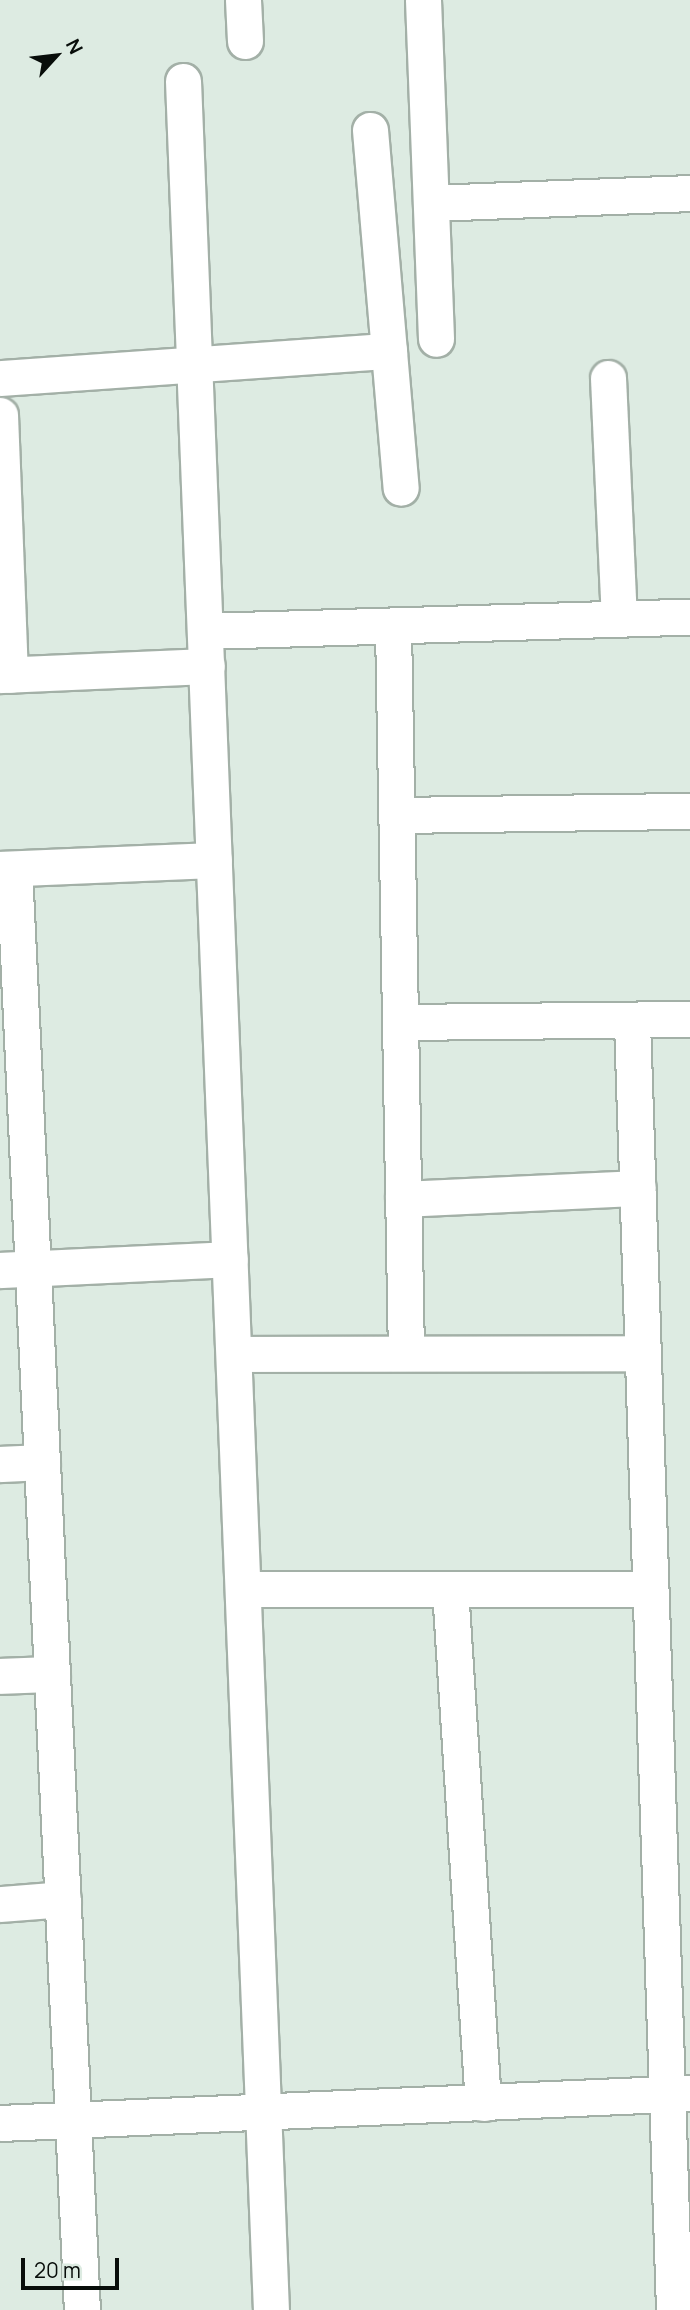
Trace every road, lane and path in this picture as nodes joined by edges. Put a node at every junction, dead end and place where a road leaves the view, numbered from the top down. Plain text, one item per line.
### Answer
1 (243, 0) edge
2 (423, 0) edge
3 (245, 41) dead end
4 (183, 81) dead end
5 (370, 130) dead end
6 (690, 193) edge
7 (430, 203) junction
8 (436, 339) dead end
9 (389, 351) junction
10 (195, 365) junction
11 (0, 378) edge
12 (608, 378) dead end
13 (0, 415) edge
14 (401, 488) dead end
15 (690, 617) edge
16 (619, 619) junction
17 (393, 626) junction
18 (205, 631) junction
19 (207, 666) junction
20 (5, 675) edge
21 (690, 811) edge
22 (396, 815) junction
23 (214, 860) junction
24 (7, 869) edge
25 (690, 1019) edge
26 (400, 1022) junction
27 (632, 1023) junction
28 (12, 1072) edge
29 (638, 1188) junction
30 (403, 1199) junction
31 (230, 1259) junction
32 (17, 1269) edge
33 (406, 1353) junction
34 (643, 1353) junction
35 (234, 1354) junction
36 (42, 1462) junction
37 (0, 1464) edge
38 (243, 1589) junction
39 (450, 1589) junction
40 (650, 1589) junction
41 (52, 1674) junction
42 (0, 1676) edge
43 (63, 1899) junction
44 (0, 1904) edge
45 (678, 2094) edge
46 (483, 2103) junction
47 (263, 2112) junction
48 (73, 2120) junction
49 (0, 2123) edge
50 (82, 2310) edge
51 (271, 2310) edge
52 (674, 2310) edge

1 - 3 street
2 - 7 street
4 - 10 street
5 - 9 street
6 - 7 street
7 - 8 street
9 - 10 street
9 - 14 street
10 - 11 street
10 - 18 street
12 - 16 street
13 - 20 street
15 - 16 street
16 - 17 street
17 - 18 street
17 - 22 street
18 - 19 street
19 - 20 street
19 - 23 street
21 - 22 street
22 - 26 street
23 - 24 street
23 - 31 street
24 - 28 street
25 - 27 street
26 - 27 street
26 - 30 street
27 - 29 street
28 - 32 street
29 - 30 street
29 - 34 street
30 - 33 street
31 - 32 street
31 - 35 street
32 - 36 street
33 - 34 street
33 - 35 street
34 - 40 street
35 - 38 street
36 - 37 street
36 - 41 street
38 - 39 street
38 - 47 street
39 - 40 street
39 - 46 street
40 - 45 street
41 - 42 street
41 - 43 street
43 - 44 street
43 - 48 street
45 - 46 street
45 - 52 street
46 - 47 street
47 - 48 street
47 - 51 street
48 - 49 street
48 - 50 street

